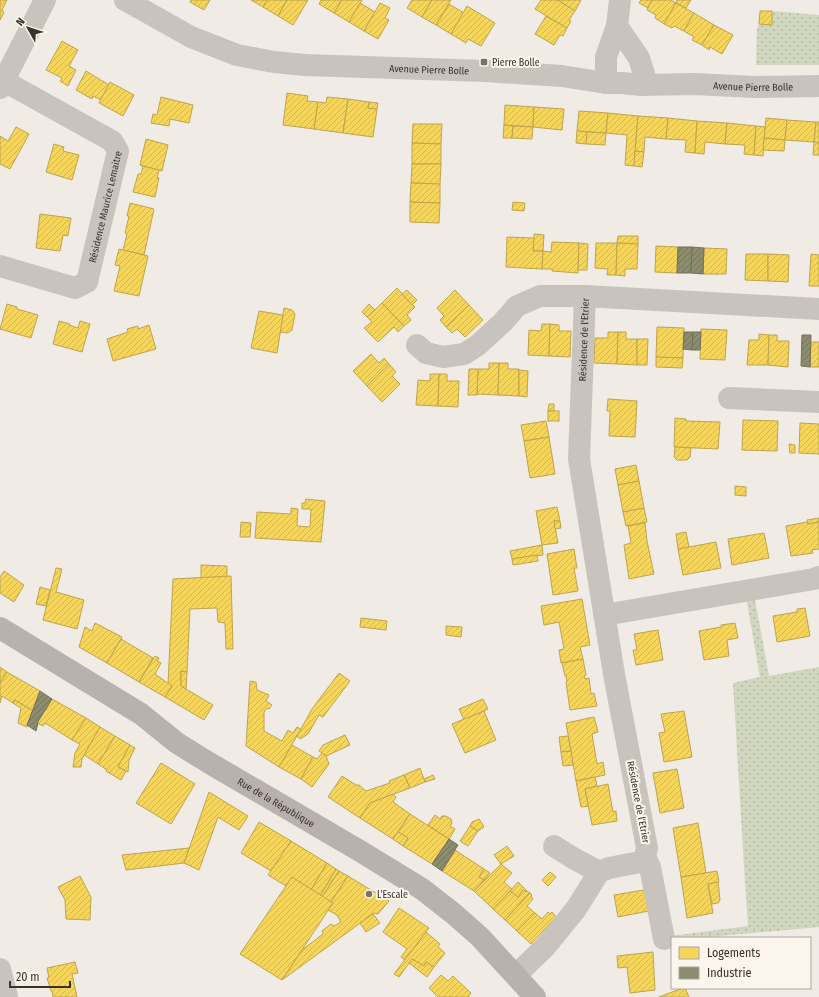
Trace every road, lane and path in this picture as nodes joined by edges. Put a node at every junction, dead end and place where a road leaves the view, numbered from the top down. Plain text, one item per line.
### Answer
1 (45, 0) edge
2 (125, 0) edge
3 (620, 0) edge
4 (617, 26) junction
5 (606, 76) junction
6 (643, 79) junction
7 (2, 84) edge
8 (819, 86) edge
9 (0, 266) edge
10 (585, 296) junction
11 (819, 309) edge
12 (417, 345) dead end
13 (730, 398) dead end
14 (819, 402) edge
15 (819, 577) edge
16 (604, 615) junction
17 (0, 628) edge
18 (554, 846) dead end
19 (645, 857) junction
20 (599, 872) junction
21 (664, 939) dead end
22 (0, 969) edge
23 (516, 975) junction
24 (7, 997) edge
25 (535, 997) edge

1 - 7 street, Résidence Maurice Lemaitre
2 - 5 street, Avenue Pierre Bolle
3 - 4 street
4 - 5 street
4 - 6 street
5 - 6 street, Avenue Pierre Bolle
6 - 8 street, Avenue Pierre Bolle
7 - 9 street, Résidence Maurice Lemaitre
10 - 11 street, Résidence de l'Etrier
10 - 12 street
10 - 16 street, Résidence de l'Etrier
13 - 14 street
15 - 16 street
16 - 19 street, Résidence de l'Etrier
17 - 23 main road, Rue de la République
18 - 20 street
19 - 20 street, Résidence de l'Etrier
19 - 21 street
20 - 23 street
22 - 24 street
23 - 25 main road, Rue de la République

